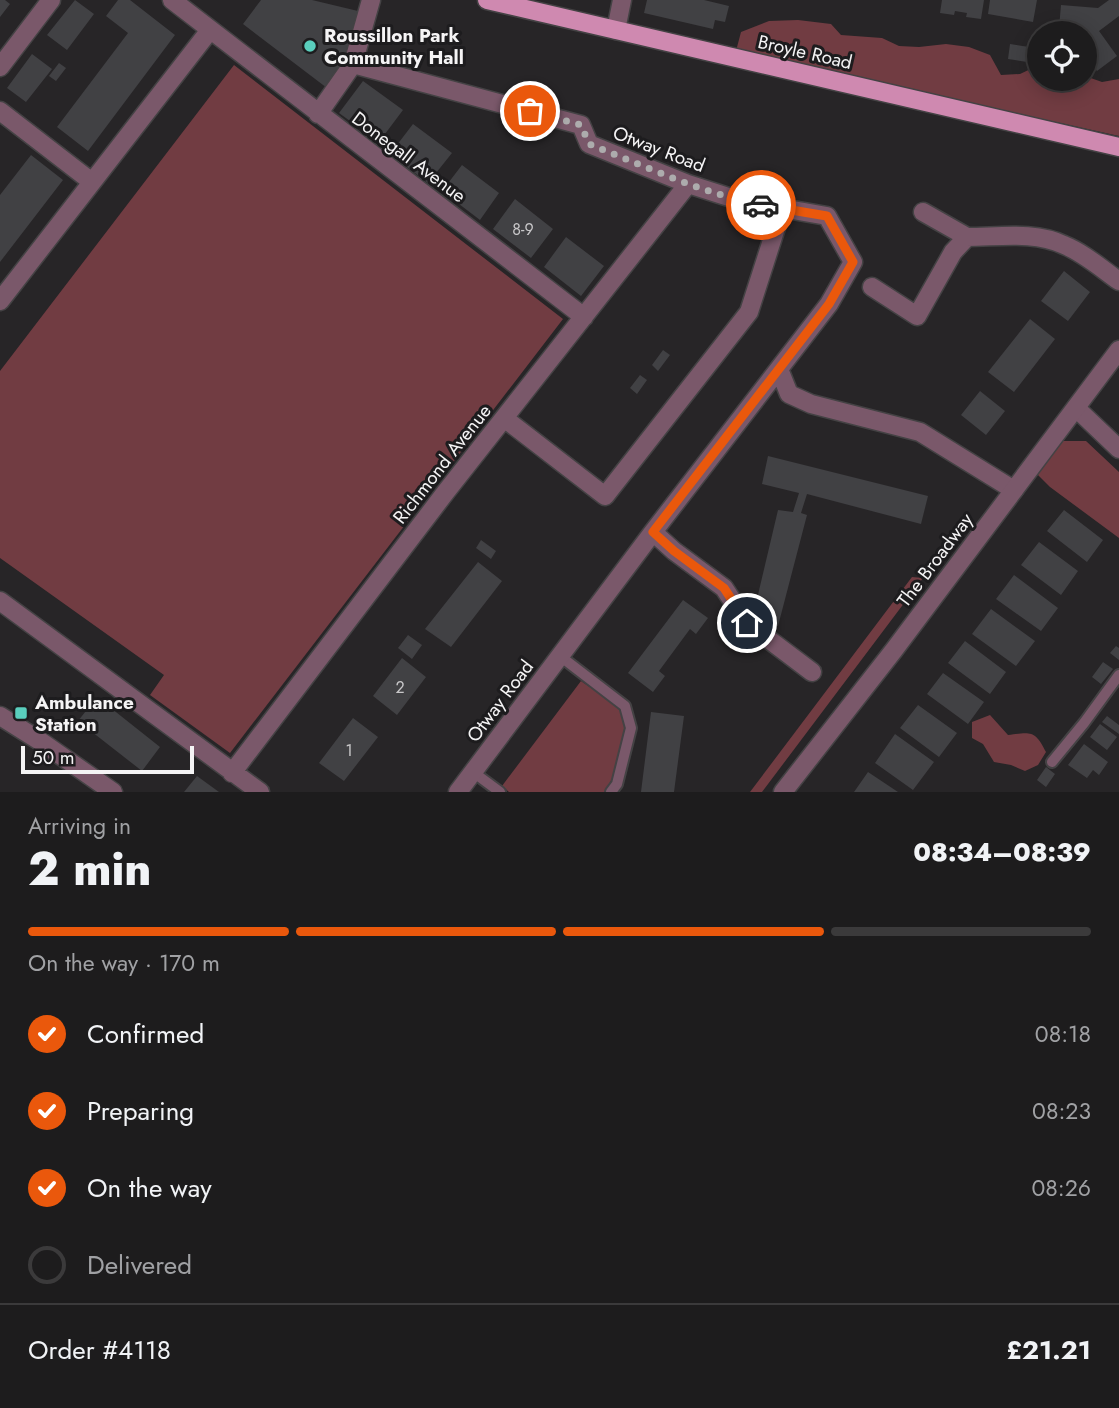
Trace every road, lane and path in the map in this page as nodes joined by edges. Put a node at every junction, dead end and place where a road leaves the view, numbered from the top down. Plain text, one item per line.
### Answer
1 (51, 0) edge
2 (172, 0) edge
3 (371, 0) edge
4 (487, 0) edge
5 (622, 0) edge
6 (210, 30) junction
7 (616, 30) junction
8 (354, 64) junction
9 (0, 67) edge
10 (0, 111) edge
11 (317, 114) junction
12 (1117, 145) edge
13 (92, 182) junction
14 (688, 184) junction
15 (782, 209) junction
16 (923, 212) dead end
17 (967, 237) junction
18 (1119, 281) edge
19 (872, 287) dead end
20 (0, 301) edge
21 (584, 317) junction
22 (1119, 350) edge
23 (779, 369) junction
24 (1076, 408) junction
25 (504, 418) junction
26 (1119, 449) edge
27 (1014, 490) junction
28 (653, 532) junction
29 (0, 601) edge
30 (559, 656) junction
31 (812, 672) dead end
32 (1119, 675) edge
33 (0, 716) edge
34 (1052, 762) dead end
35 (232, 772) junction
36 (473, 772) junction
37 (113, 792) edge
38 (260, 792) edge
39 (458, 792) edge
40 (500, 792) edge
41 (611, 792) edge
42 (783, 792) edge

1 - 9 street
2 - 6 street, Donegall Avenue
3 - 8 street
4 - 7 main road, Broyle Road
5 - 7 street
6 - 11 street, Donegall Avenue
6 - 13 street
7 - 12 main road, Broyle Road
8 - 11 street
8 - 14 street, Otway Road
10 - 13 street
11 - 21 street, Donegall Avenue
13 - 20 street
14 - 15 street, Otway Road
14 - 21 street, Richmond Avenue
15 - 23 street, Otway Road
15 - 25 street
16 - 17 street
17 - 18 street
17 - 19 street
21 - 25 street, Richmond Avenue
22 - 24 street, The Broadway
23 - 27 street
23 - 28 street, Otway Road
24 - 26 street
24 - 27 street, The Broadway
25 - 35 street, Richmond Avenue
27 - 42 street, The Broadway
28 - 30 street, Otway Road
28 - 31 street
29 - 35 street
30 - 36 street, Otway Road
30 - 41 lane
32 - 34 lane
33 - 37 street
35 - 38 street
36 - 39 street, Otway Road
36 - 40 lane

